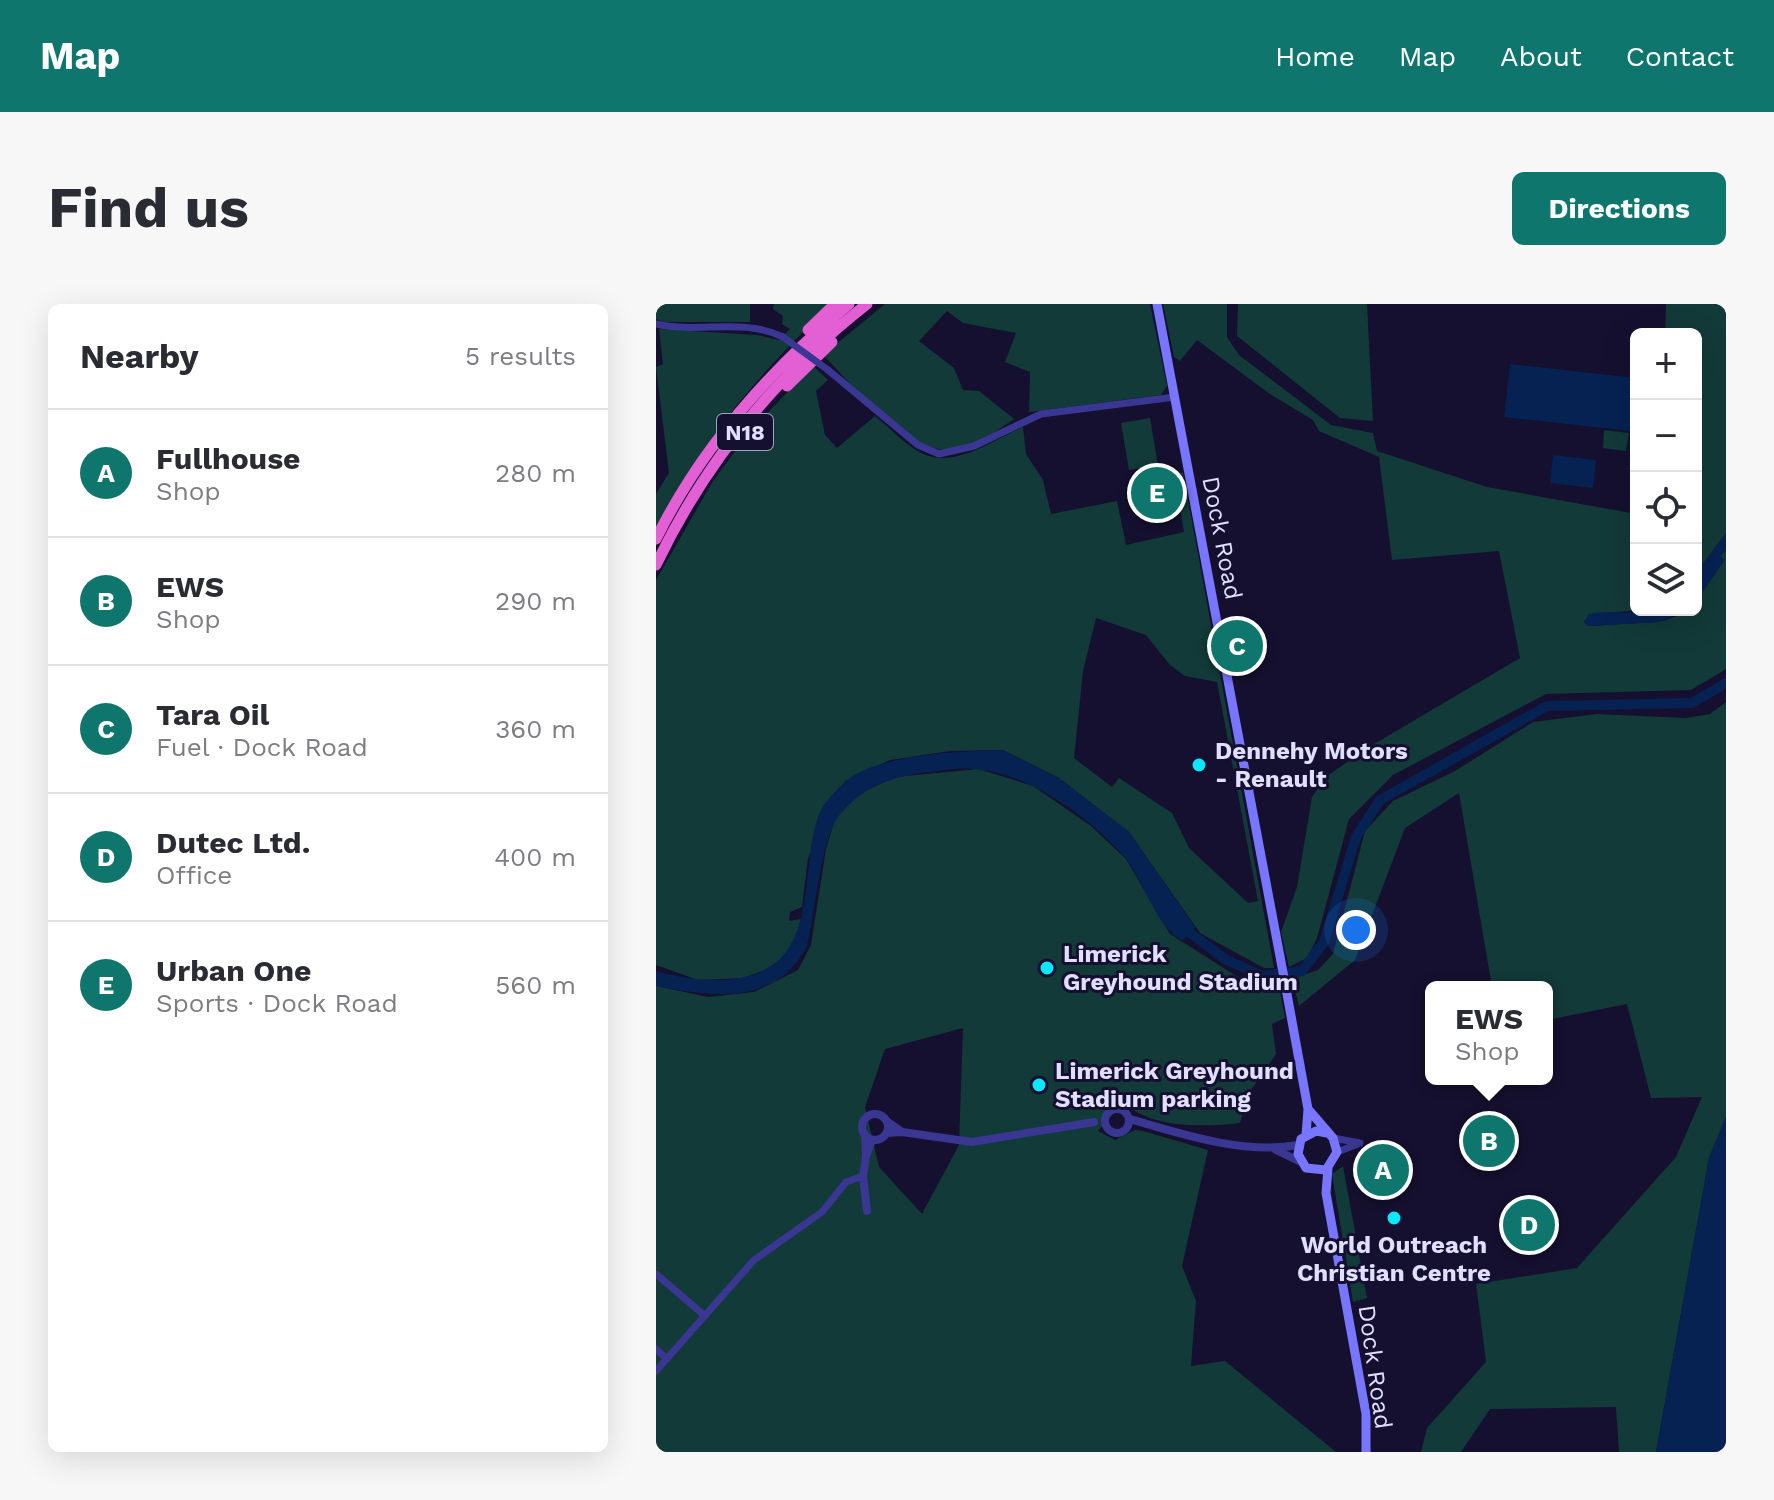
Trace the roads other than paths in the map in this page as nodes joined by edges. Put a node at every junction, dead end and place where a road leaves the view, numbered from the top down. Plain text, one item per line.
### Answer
1 (835, 304) edge
2 (849, 304) edge
3 (867, 304) edge
4 (876, 304) edge
5 (1157, 304) edge
6 (859, 317) junction
7 (656, 324) edge
8 (793, 369) junction
9 (1175, 397) junction
10 (683, 491) junction
11 (656, 539) edge
12 (656, 566) edge
13 (1308, 1109) junction
14 (1106, 1116) junction
15 (888, 1122) junction
16 (1094, 1122) junction
17 (1129, 1123) junction
18 (1109, 1130) junction
19 (902, 1132) junction
20 (887, 1133) junction
21 (1306, 1135) junction
22 (1330, 1136) junction
23 (868, 1137) junction
24 (1298, 1145) junction
25 (1275, 1150) junction
26 (1337, 1152) junction
27 (1301, 1162) junction
28 (1328, 1168) junction
29 (1315, 1171) junction
30 (863, 1176) junction
31 (1326, 1193) junction
32 (867, 1211) dead end
33 (656, 1274) edge
34 (705, 1316) junction
35 (656, 1349) edge
36 (667, 1359) junction
37 (656, 1371) edge
38 (1366, 1452) edge

1 - 10 highway, N18
2 - 10 highway, N18
3 - 8 highway, N18
4 - 6 highway, N18
5 - 9 main road, Dock Road
6 - 8 highway, N18
6 - 12 highway, N18
7 - 9 street, bridge
8 - 12 highway, N18
9 - 13 main road, Dock Road
10 - 11 highway, N18
13 - 21 main road, Dock Road
13 - 22 main road, Dock Road
14 - 16 street
14 - 17 street
14 - 18 street
15 - 19 street
15 - 20 street
15 - 23 street
16 - 18 street
16 - 19 street
17 - 18 street
17 - 25 street
19 - 20 street
20 - 23 street
21 - 22 main road
21 - 24 main road
22 - 26 main road
22 - 26 street
23 - 30 street
24 - 25 street
24 - 27 main road
25 - 27 street
26 - 28 main road
27 - 29 main road
28 - 29 main road
28 - 31 main road, Dock Road
29 - 31 main road, Dock Road
30 - 32 street
30 - 34 street
31 - 38 main road, Dock Road
33 - 34 street
34 - 36 street
35 - 36 street
36 - 37 street

